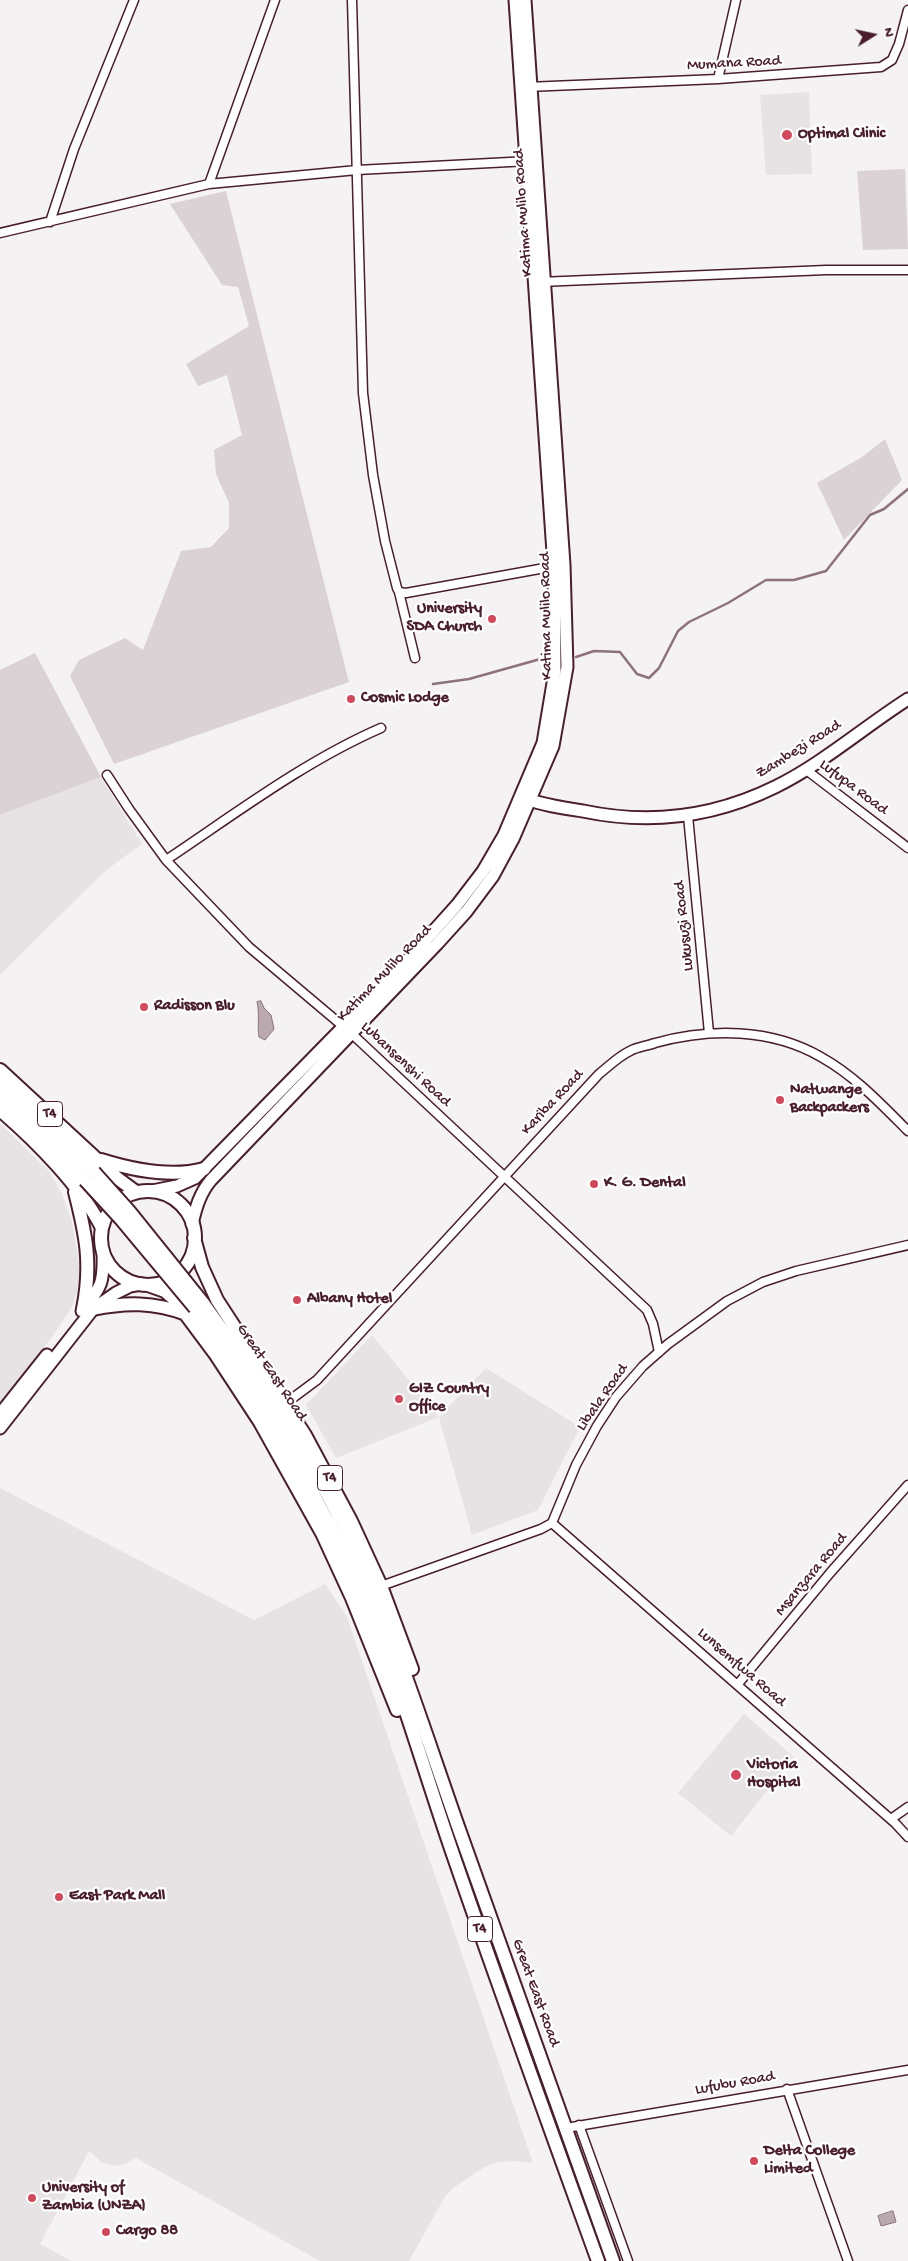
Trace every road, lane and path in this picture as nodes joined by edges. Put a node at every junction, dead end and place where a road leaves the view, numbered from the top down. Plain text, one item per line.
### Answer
1 (134, 0) edge
2 (276, 0) edge
3 (352, 0) edge
4 (515, 0) edge
5 (526, 0) edge
6 (736, 0) edge
7 (908, 10) edge
8 (718, 79) junction
9 (527, 87) junction
10 (530, 161) junction
11 (357, 170) junction
12 (209, 184) junction
13 (50, 222) junction
14 (0, 233) edge
15 (908, 270) edge
16 (540, 282) junction
17 (559, 566) junction
18 (399, 592) junction
19 (415, 658) dead end
20 (908, 699) edge
21 (381, 728) dead end
22 (805, 769) junction
23 (108, 775) dead end
24 (526, 799) junction
25 (688, 816) junction
26 (908, 848) edge
27 (166, 860) junction
28 (347, 1030) junction
29 (709, 1033) junction
30 (0, 1070) edge
31 (0, 1083) edge
32 (0, 1098) edge
33 (0, 1110) edge
34 (908, 1131) edge
35 (98, 1159) junction
36 (204, 1170) junction
37 (90, 1176) junction
38 (503, 1176) junction
39 (74, 1187) junction
40 (152, 1191) junction
41 (136, 1192) junction
42 (192, 1224) junction
43 (102, 1228) junction
44 (194, 1238) junction
45 (908, 1245) edge
46 (103, 1251) junction
47 (144, 1285) junction
48 (195, 1308) junction
49 (88, 1309) junction
50 (659, 1352) junction
51 (286, 1403) junction
52 (0, 1414) edge
53 (0, 1428) edge
54 (908, 1485) edge
55 (552, 1523) junction
56 (381, 1586) junction
57 (738, 1684) junction
58 (428, 1736) junction
59 (908, 1807) edge
60 (891, 1820) junction
61 (908, 1838) edge
62 (908, 2070) edge
63 (787, 2089) junction
64 (579, 2125) junction
65 (566, 2128) junction
66 (598, 2261) edge
67 (613, 2261) edge
68 (628, 2261) edge
69 (848, 2261) edge

1 - 13 street
2 - 12 street
3 - 11 street
4 - 9 main road, Katima Mulilo Road
5 - 9 main road, Katima Mulilo Road
6 - 8 street
7 - 8 street, Mumana Road
8 - 9 street, Mumana Road
9 - 10 main road, Katima Mulilo Road
10 - 11 street
10 - 16 main road, Katima Mulilo Road
11 - 12 street
11 - 18 street
12 - 13 street
13 - 14 street
15 - 16 street
16 - 17 main road, Katima Mulilo Road
17 - 18 street
17 - 24 main road, Katima Mulilo Road
18 - 19 street
20 - 22 main road, Zambezi Road
21 - 27 street
22 - 25 main road, Zambezi Road
22 - 26 street, Lufupa Road
23 - 27 street, Lubansenshi Road
24 - 25 main road, Zambezi Road
24 - 28 main road, Katima Mulilo Road
25 - 29 street, Lukusuzi Road
27 - 28 street, Lubansenshi Road
28 - 36 main road, Katima Mulilo Road
28 - 38 street, Lubansenshi Road
28 - 42 main road, Katima Mulilo Road
29 - 34 street, Kariba Road
29 - 38 street, Kariba Road
30 - 35 main road, T4
31 - 37 main road, Great East Road / T4
32 - 37 main road, Great East Road / T4
33 - 39 main road, T4
35 - 36 main road
35 - 41 main road, T4
36 - 40 main road, Katima Mulilo Road
37 - 48 main road, Great East Road / T4, bridge
38 - 50 street, Lubansenshi Road
38 - 51 street, Kariba Road
39 - 43 main road, T4
39 - 49 main road
40 - 41 main road
40 - 42 main road
41 - 43 main road
42 - 44 main road
43 - 46 main road
44 - 47 main road
44 - 51 main road, Great East Road / T4
45 - 50 street, Libala Road
46 - 47 main road
46 - 49 main road
47 - 48 main road, Great East Road / T4
47 - 49 main road
48 - 49 main road
48 - 58 main road, Great East Road / T4
48 - 66 main road, Great East Road / T4
49 - 52 main road
49 - 53 main road
50 - 55 street, Libala Road
51 - 56 main road, Great East Road / T4
54 - 57 street, Msanzara Road
55 - 56 street
55 - 57 street, Lunsemfwa Road
56 - 58 main road, Great East Road / T4
57 - 60 street, Lunsemfwa Road
58 - 65 main road, Great East Road / T4
59 - 60 street
60 - 61 street, Lunsemfwa Road
62 - 63 street, Lufubu Road
63 - 64 street, Lufubu Road
63 - 69 street
64 - 65 street, Lufubu Road
64 - 68 street
65 - 67 main road, Great East Road / T4

